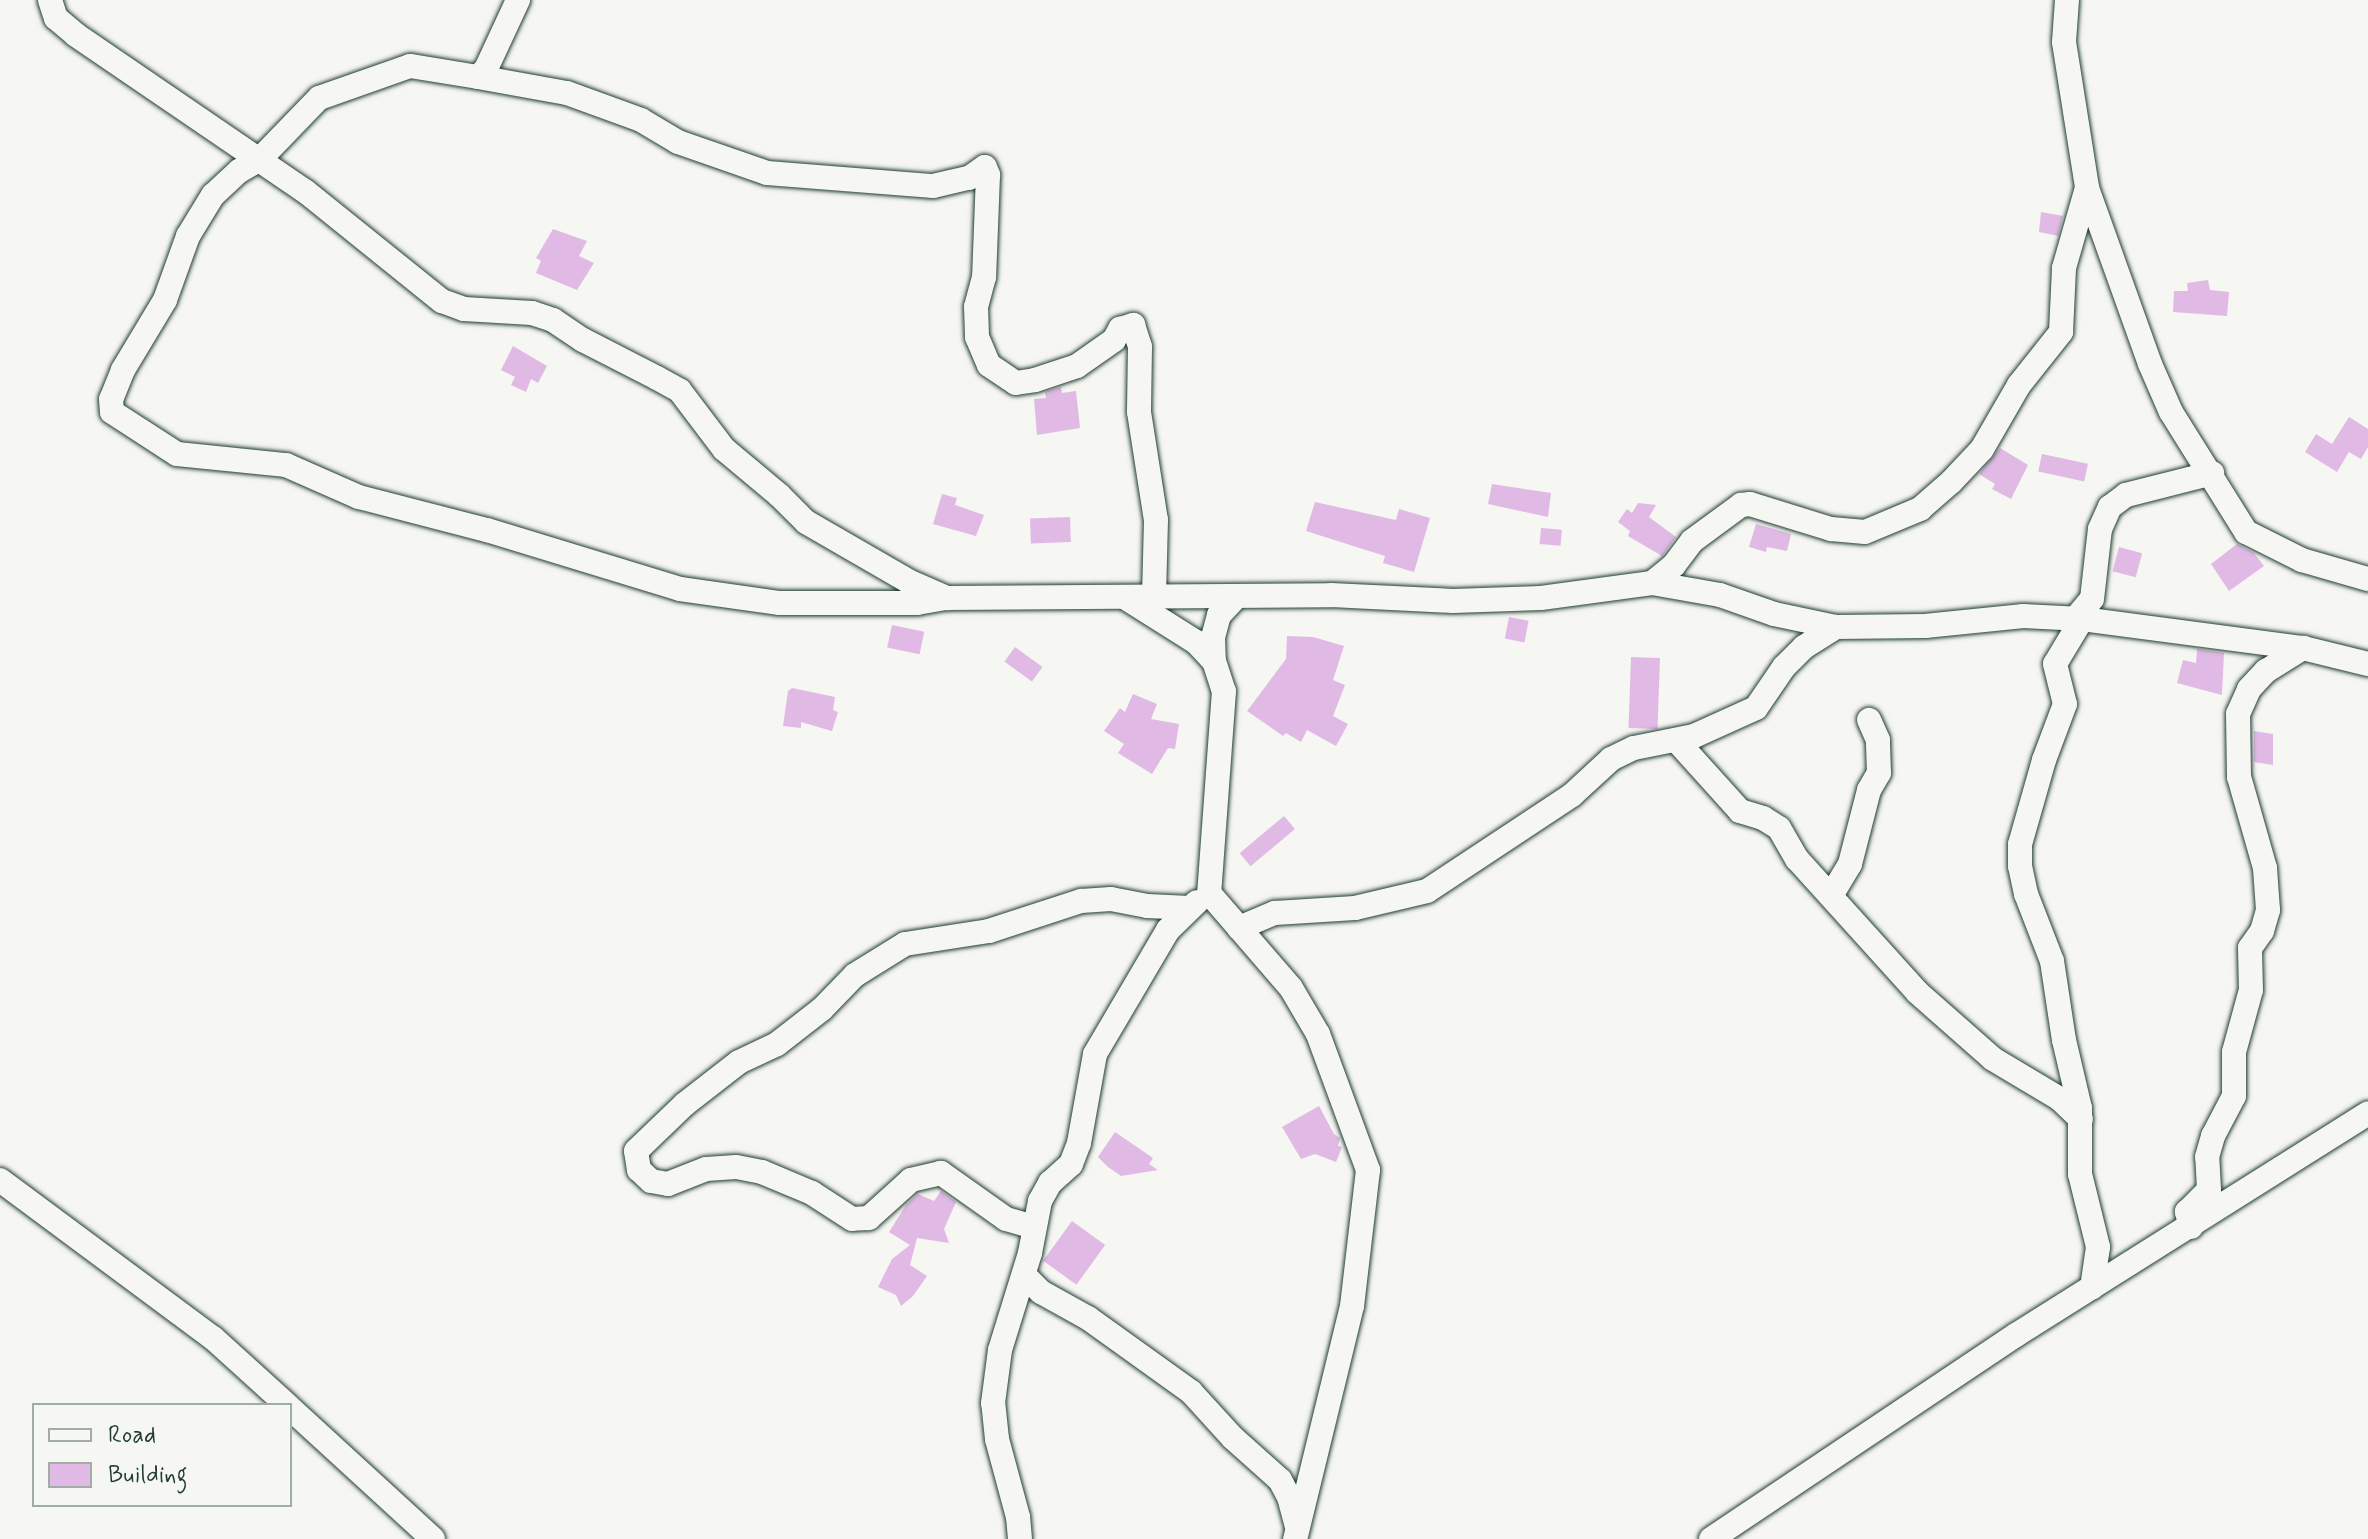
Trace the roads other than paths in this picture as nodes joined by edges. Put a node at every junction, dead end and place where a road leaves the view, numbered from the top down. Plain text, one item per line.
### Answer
1 (50, 0) edge
2 (518, 0) edge
3 (2067, 0) edge
4 (478, 77) junction
5 (260, 159) junction
6 (2087, 188) junction
7 (2212, 473) junction
8 (1677, 575) junction
9 (2368, 579) edge
10 (1124, 597) junction
11 (1154, 597) junction
12 (1236, 597) junction
13 (947, 598) junction
14 (2083, 613) junction
15 (1836, 627) junction
16 (2303, 648) junction
17 (1214, 661) junction
18 (2368, 664) edge
19 (1869, 720) dead end
20 (1676, 740) junction
21 (1209, 893) junction
22 (1832, 894) junction
23 (1190, 908) junction
24 (1239, 928) junction
25 (2368, 1113) edge
26 (2081, 1119) junction
27 (0, 1180) edge
28 (1034, 1227) junction
29 (2191, 1227) junction
30 (2098, 1247) junction
31 (2128, 1266) junction
32 (1024, 1275) junction
33 (2092, 1288) junction
34 (285, 1403) edge
35 (292, 1410) edge
36 (1296, 1534) edge
37 (433, 1539) edge
38 (1020, 1539) edge
39 (1711, 1539) edge

1 - 5 street
2 - 4 street
3 - 6 street
4 - 5 street
4 - 11 street
5 - 13 street
5 - 13 street
6 - 7 street
6 - 8 street
7 - 9 street
7 - 14 street
8 - 12 street
8 - 15 street
10 - 11 street
10 - 13 street
10 - 17 street
11 - 12 street
12 - 17 street
14 - 15 street
14 - 16 street
14 - 26 street
15 - 20 street
16 - 18 street
16 - 29 street
17 - 21 street
19 - 22 street
20 - 22 street
20 - 24 street
21 - 23 street
21 - 24 street
22 - 26 street
23 - 28 street
23 - 28 street
24 - 36 street
25 - 29 street
26 - 30 street
27 - 34 street
28 - 32 street
29 - 31 street
30 - 31 street
30 - 33 street
31 - 33 street
32 - 36 street
32 - 38 street
33 - 39 street
35 - 37 street

